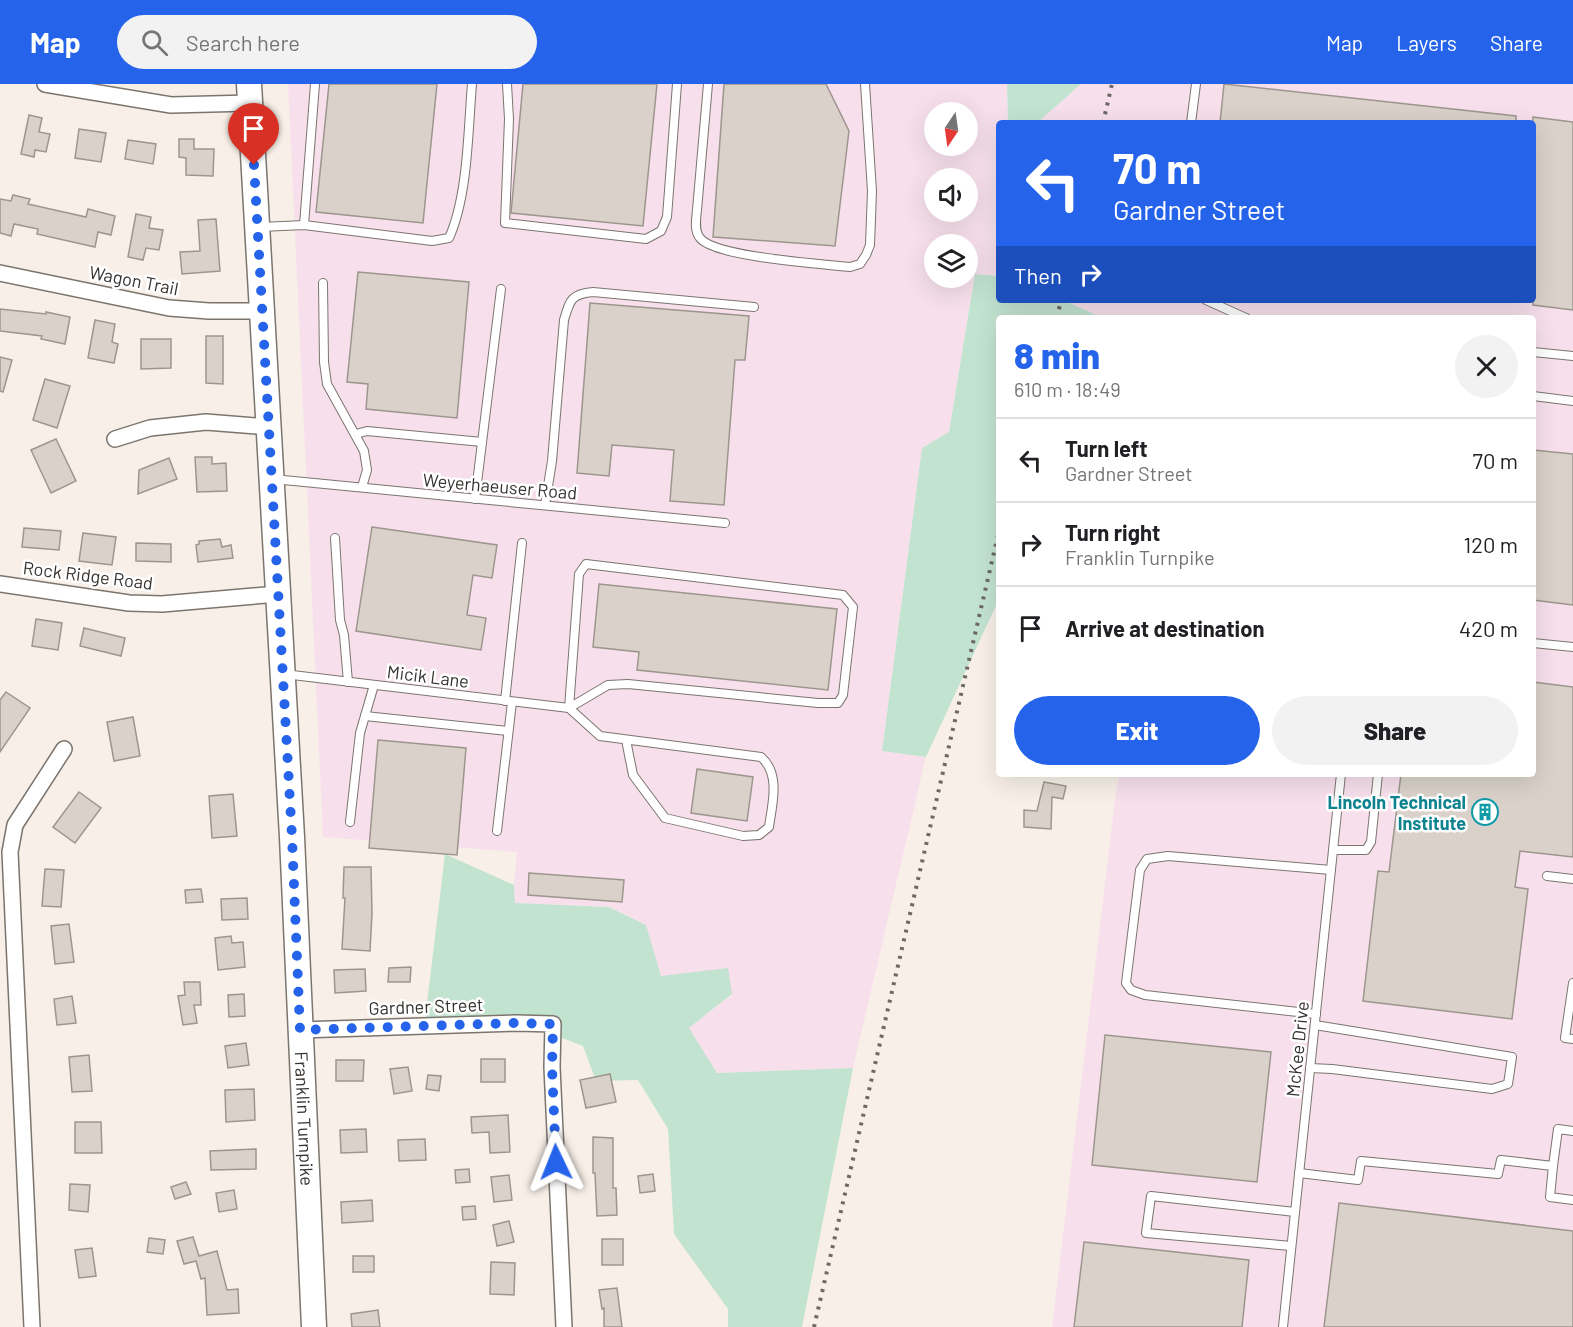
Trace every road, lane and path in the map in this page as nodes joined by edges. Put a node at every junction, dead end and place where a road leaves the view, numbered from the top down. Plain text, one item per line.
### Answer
1 (45, 84) edge
2 (315, 84) edge
3 (472, 84) edge
4 (507, 84) edge
5 (677, 84) edge
6 (708, 84) edge
7 (866, 84) edge
8 (1196, 84) edge
9 (249, 94) edge
10 (1191, 120) edge
11 (304, 225) junction
12 (257, 227) junction
13 (0, 273) edge
14 (323, 283) dead end
15 (501, 289) dead end
16 (1213, 303) edge
17 (754, 307) dead end
18 (262, 311) junction
19 (1239, 315) edge
20 (1536, 352) edge
21 (1573, 356) edge
22 (1536, 396) edge
23 (1573, 401) edge
24 (269, 427) junction
25 (356, 434) junction
26 (115, 439) dead end
27 (482, 442) junction
28 (272, 478) junction
29 (362, 487) junction
30 (475, 499) junction
31 (545, 505) junction
32 (725, 523) dead end
33 (335, 538) dead end
34 (522, 543) dead end
35 (0, 584) edge
36 (278, 594) junction
37 (1536, 643) edge
38 (1573, 647) edge
39 (283, 674) junction
40 (348, 682) junction
41 (374, 685) junction
42 (508, 701) junction
43 (569, 708) junction
44 (365, 716) junction
45 (508, 731) junction
46 (626, 740) junction
47 (64, 749) dead end
48 (1341, 777) edge
49 (1378, 777) edge
50 (350, 822) dead end
51 (497, 831) dead end
52 (1333, 849) junction
53 (1331, 870) junction
54 (1547, 876) dead end
55 (1573, 879) edge
56 (1573, 983) edge
57 (1316, 1014) junction
58 (1315, 1024) junction
59 (300, 1030) junction
60 (1573, 1039) edge
61 (1310, 1068) junction
62 (1573, 1131) edge
63 (1553, 1166) junction
64 (1299, 1173) junction
65 (1573, 1200) edge
66 (1295, 1212) junction
67 (1291, 1246) junction
68 (32, 1327) edge
69 (314, 1327) edge
70 (564, 1327) edge
71 (1282, 1327) edge

1 - 9 street
2 - 11 lane
3 - 11 lane
4 - 5 lane
6 - 7 lane
8 - 10 lane
9 - 12 main road, Franklin Turnpike
11 - 12 lane
12 - 18 main road, Franklin Turnpike
13 - 18 street, Wagon Trail
14 - 25 lane
15 - 27 lane
16 - 19 lane
17 - 31 lane
18 - 24 main road, Franklin Turnpike
20 - 21 lane
22 - 23 lane
24 - 26 street
24 - 28 main road, Franklin Turnpike
25 - 27 lane
25 - 29 lane
27 - 30 lane
28 - 29 lane, Weyerhaeuser Road
28 - 36 main road, Franklin Turnpike
29 - 30 lane, Weyerhaeuser Road
30 - 31 lane, Weyerhaeuser Road
31 - 32 lane, Weyerhaeuser Road
33 - 40 lane
34 - 42 lane
35 - 36 street, Rock Ridge Road
36 - 39 main road, Franklin Turnpike
37 - 38 lane
39 - 40 lane, Micik Lane
39 - 59 main road, Franklin Turnpike
40 - 41 lane, Micik Lane
41 - 42 lane, Micik Lane
41 - 44 lane
42 - 43 lane, Micik Lane
42 - 45 lane
43 - 43 lane
43 - 46 lane
44 - 45 lane
44 - 50 lane
45 - 51 lane
46 - 46 lane
47 - 68 street
48 - 52 lane, McKee Drive
49 - 52 lane
52 - 53 lane, McKee Drive
53 - 57 lane, McKee Drive
53 - 57 lane
54 - 55 lane
56 - 60 lane
57 - 58 lane, McKee Drive
58 - 61 lane, McKee Drive
58 - 61 lane
59 - 69 main road, Franklin Turnpike
59 - 70 street, Gardner Street
61 - 64 lane, McKee Drive
62 - 63 lane
63 - 64 lane
63 - 65 lane
64 - 66 lane, McKee Drive
66 - 67 lane, McKee Drive
66 - 67 lane
67 - 71 lane, McKee Drive

